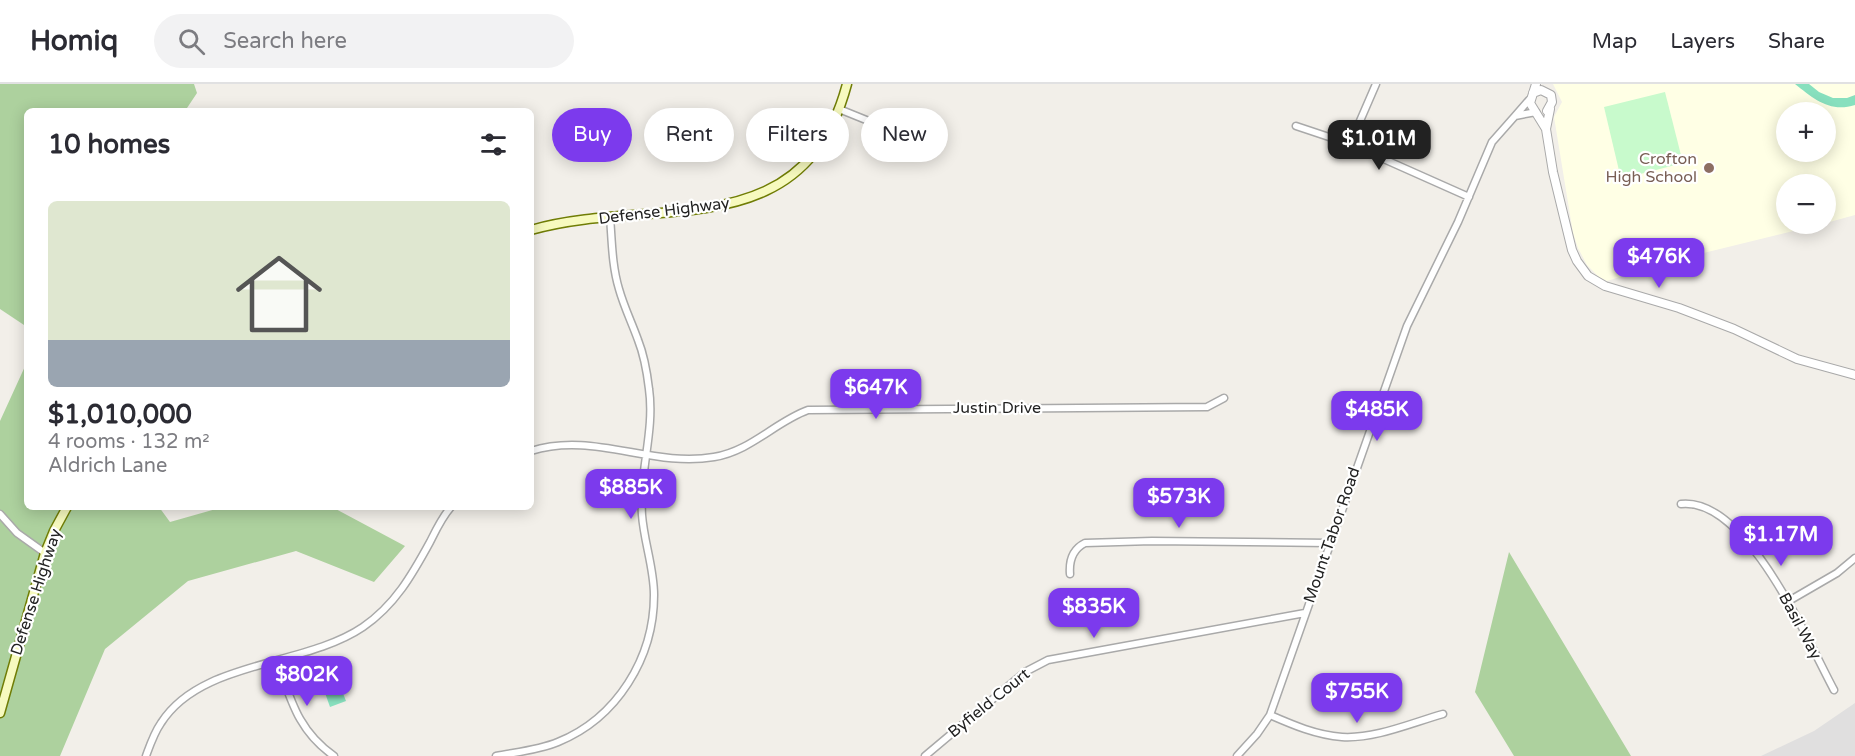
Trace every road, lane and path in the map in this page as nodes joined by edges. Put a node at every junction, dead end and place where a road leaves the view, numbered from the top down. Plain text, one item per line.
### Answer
1 (847, 84) edge
2 (1376, 84) edge
3 (1547, 88) edge
4 (1533, 92) edge
5 (840, 108) edge
6 (1550, 109) junction
7 (1536, 112) junction
8 (1515, 116) junction
9 (1296, 126) dead end
10 (1546, 129) junction
11 (1350, 144) junction
12 (805, 162) edge
13 (1469, 197) junction
14 (610, 217) junction
15 (534, 229) edge
16 (1855, 375) edge
17 (1224, 398) dead end
18 (534, 451) edge
19 (647, 454) junction
20 (1681, 504) dead end
21 (65, 510) edge
22 (447, 510) edge
23 (0, 514) edge
24 (1329, 543) junction
25 (45, 553) junction
26 (1855, 558) edge
27 (1070, 574) dead end
28 (1787, 602) junction
29 (1305, 613) junction
30 (277, 661) junction
31 (1834, 690) dead end
32 (0, 713) edge
33 (1270, 714) junction
34 (1443, 714) dead end
35 (146, 756) edge
36 (334, 756) edge
37 (496, 756) edge
38 (925, 756) edge
39 (1237, 756) edge

1 - 5 main road, Defense Highway
2 - 11 street
3 - 4 street
3 - 6 street
4 - 7 street
4 - 8 street, Mount Tabor Road
6 - 7 street
6 - 10 street
7 - 8 street
7 - 10 street
8 - 13 street, Mount Tabor Road
9 - 11 street
10 - 16 street
11 - 13 street
12 - 14 main road, Defense Highway
13 - 24 street, Mount Tabor Road
14 - 15 main road, Defense Highway
14 - 19 street
17 - 19 street, Justin Drive
18 - 19 street, Justin Drive
19 - 37 street
20 - 28 street, Basil Way
21 - 25 main road, Defense Highway
22 - 30 street
23 - 25 street
24 - 27 street
24 - 29 street, Mount Tabor Road
25 - 32 main road, Defense Highway
26 - 28 street
28 - 31 street, Basil Way
29 - 33 street, Mount Tabor Road
29 - 38 street, Byfield Court
30 - 35 street
30 - 36 street
33 - 34 street
33 - 39 street, Mount Tabor Road

